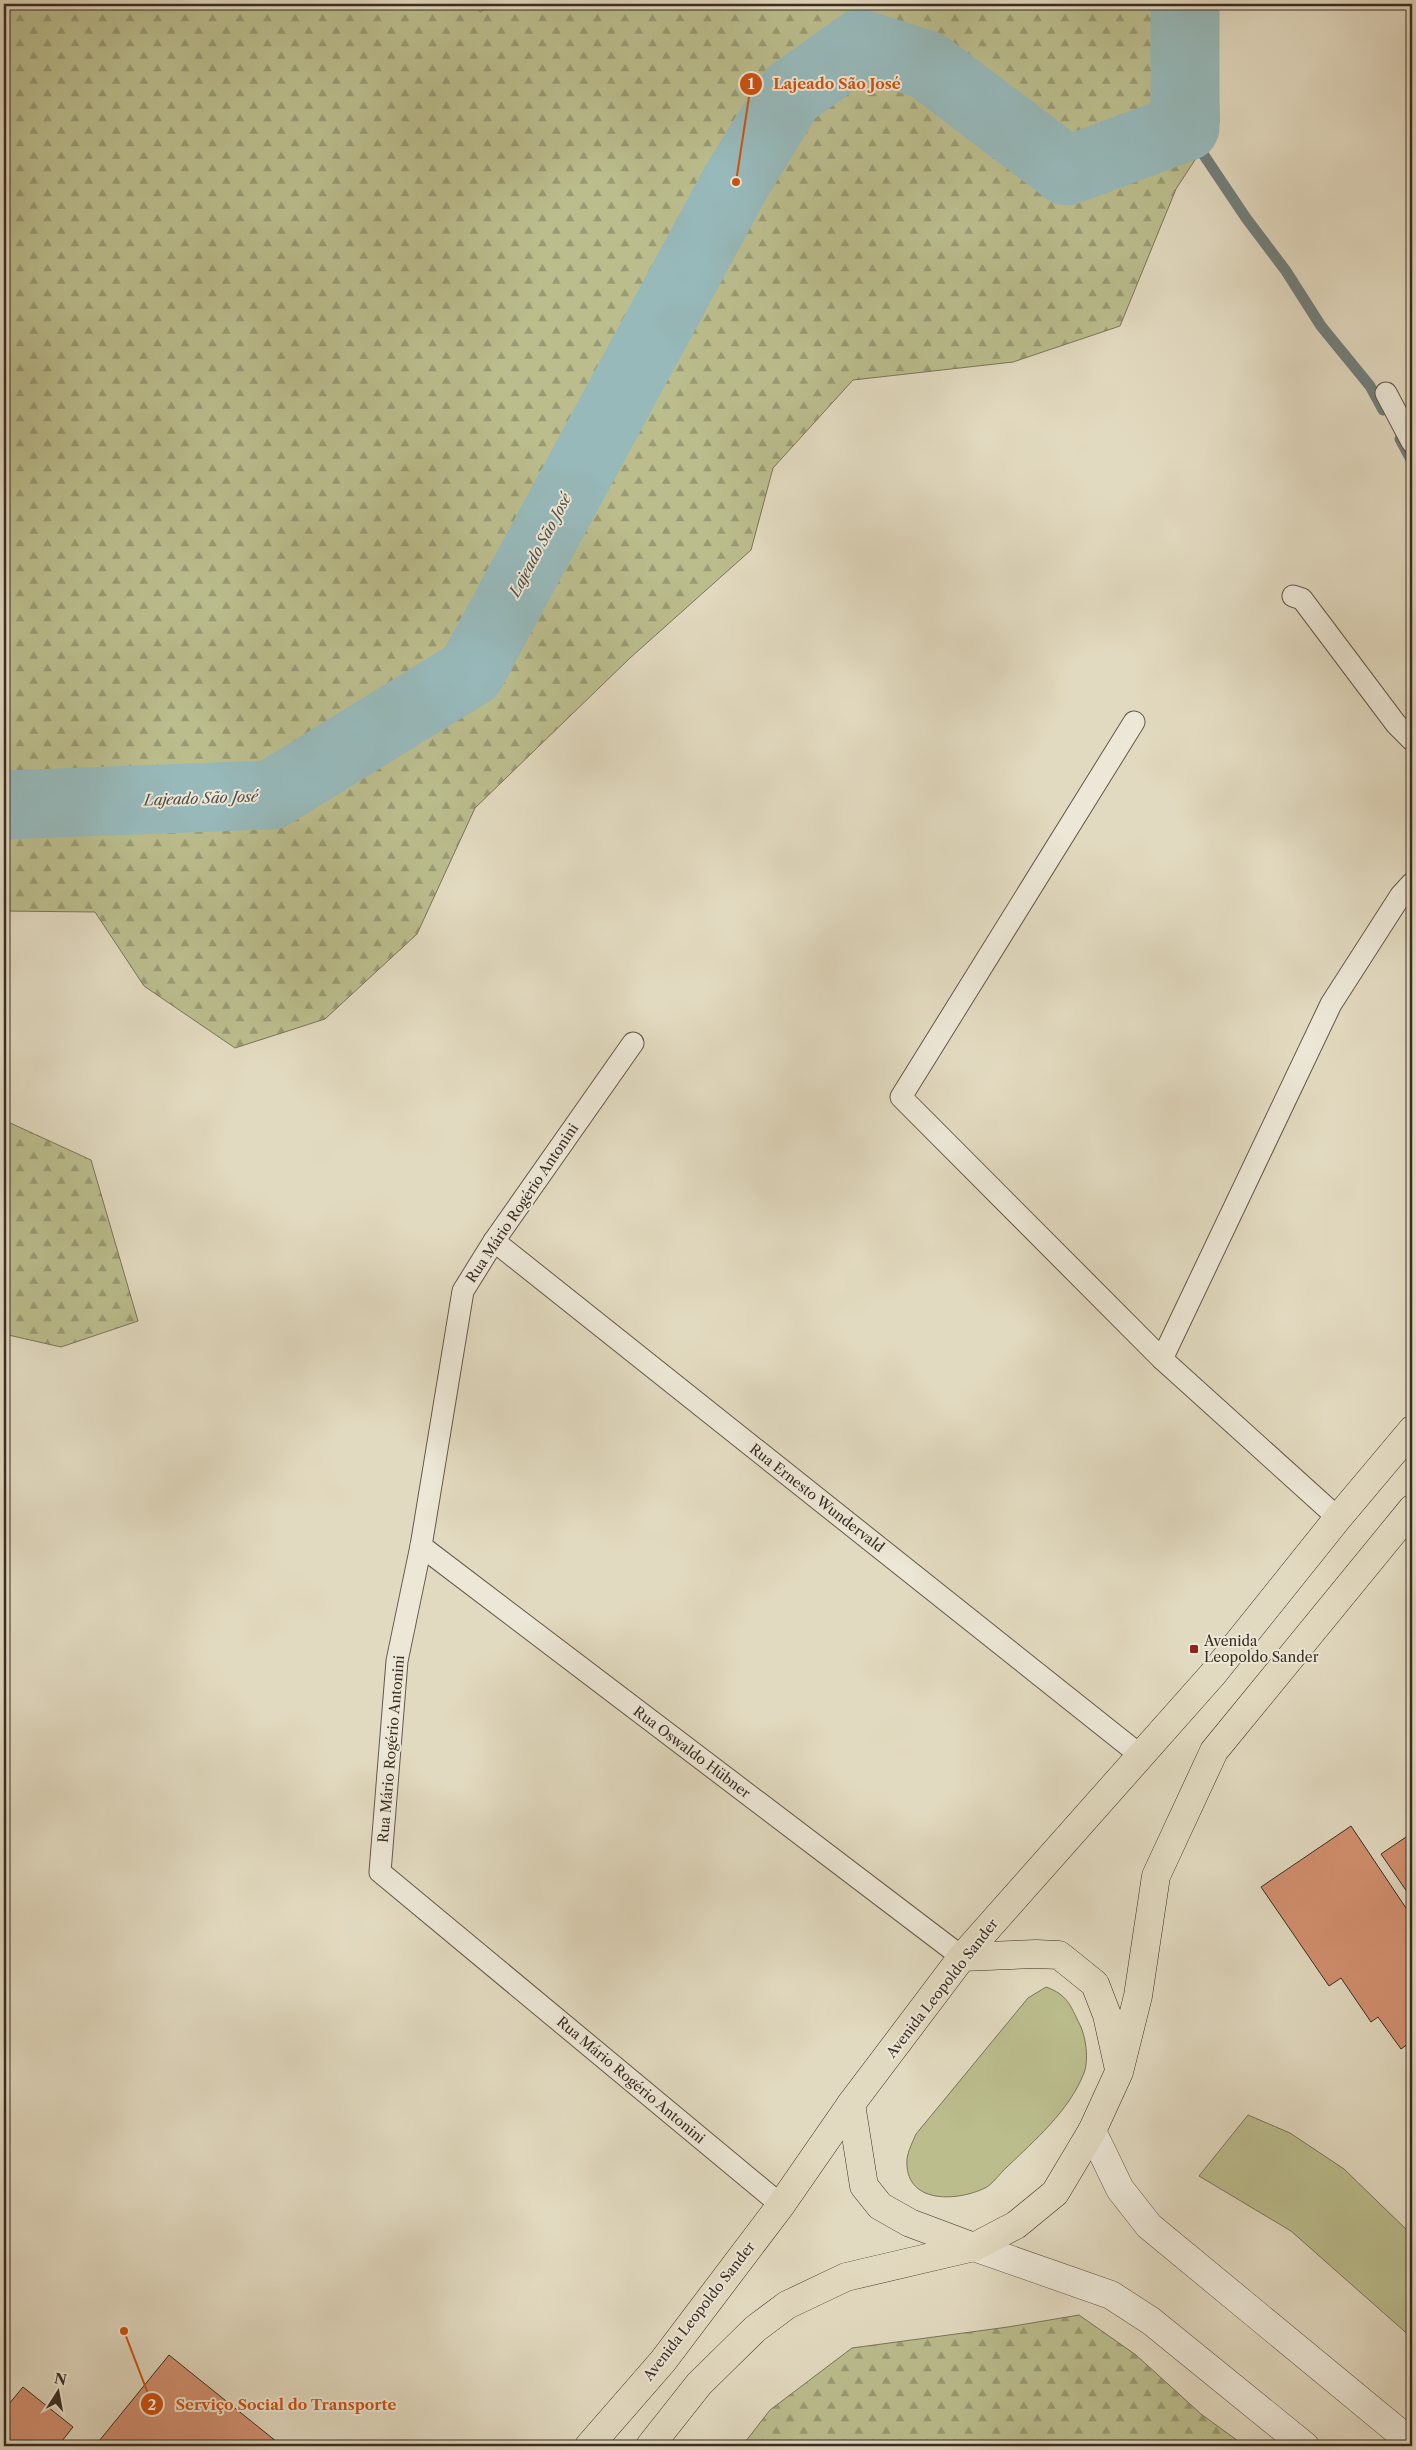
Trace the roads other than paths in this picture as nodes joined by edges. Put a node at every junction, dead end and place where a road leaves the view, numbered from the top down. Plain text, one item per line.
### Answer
1 (1386, 393) dead end
2 (1412, 442) edge
3 (1293, 596) dead end
4 (1134, 722) dead end
5 (1412, 740) edge
6 (1412, 883) edge
7 (633, 1043) dead end
8 (494, 1241) junction
9 (1162, 1359) junction
10 (1412, 1430) edge
11 (1412, 1509) edge
12 (1338, 1518) junction
13 (421, 1546) junction
14 (1140, 1755) junction
15 (962, 1958) junction
16 (1119, 2072) junction
17 (851, 2104) junction
18 (1092, 2131) junction
19 (781, 2204) junction
20 (974, 2246) junction
21 (1412, 2443) edge
22 (589, 2446) edge
23 (650, 2446) edge
24 (1305, 2446) edge

1 - 2 lane
3 - 5 lane
4 - 9 lane
6 - 9 lane
7 - 8 lane, Rua Mário Rogério Antonini
8 - 13 lane, Rua Mário Rogério Antonini
8 - 14 lane, Rua Ernesto Wundervald
9 - 12 lane
10 - 12 highway, Avenida Leopoldo Sander
11 - 16 highway
12 - 14 highway, Avenida Leopoldo Sander
13 - 15 lane, Rua Oswaldo Hübner
13 - 19 lane, Rua Mário Rogério Antonini
14 - 15 highway, Avenida Leopoldo Sander
15 - 16 highway
15 - 17 highway, Avenida Leopoldo Sander
16 - 18 highway
17 - 19 highway, Avenida Leopoldo Sander
17 - 20 highway
18 - 20 highway
18 - 21 street
19 - 22 highway, Avenida Leopoldo Sander
20 - 23 highway
20 - 24 street

